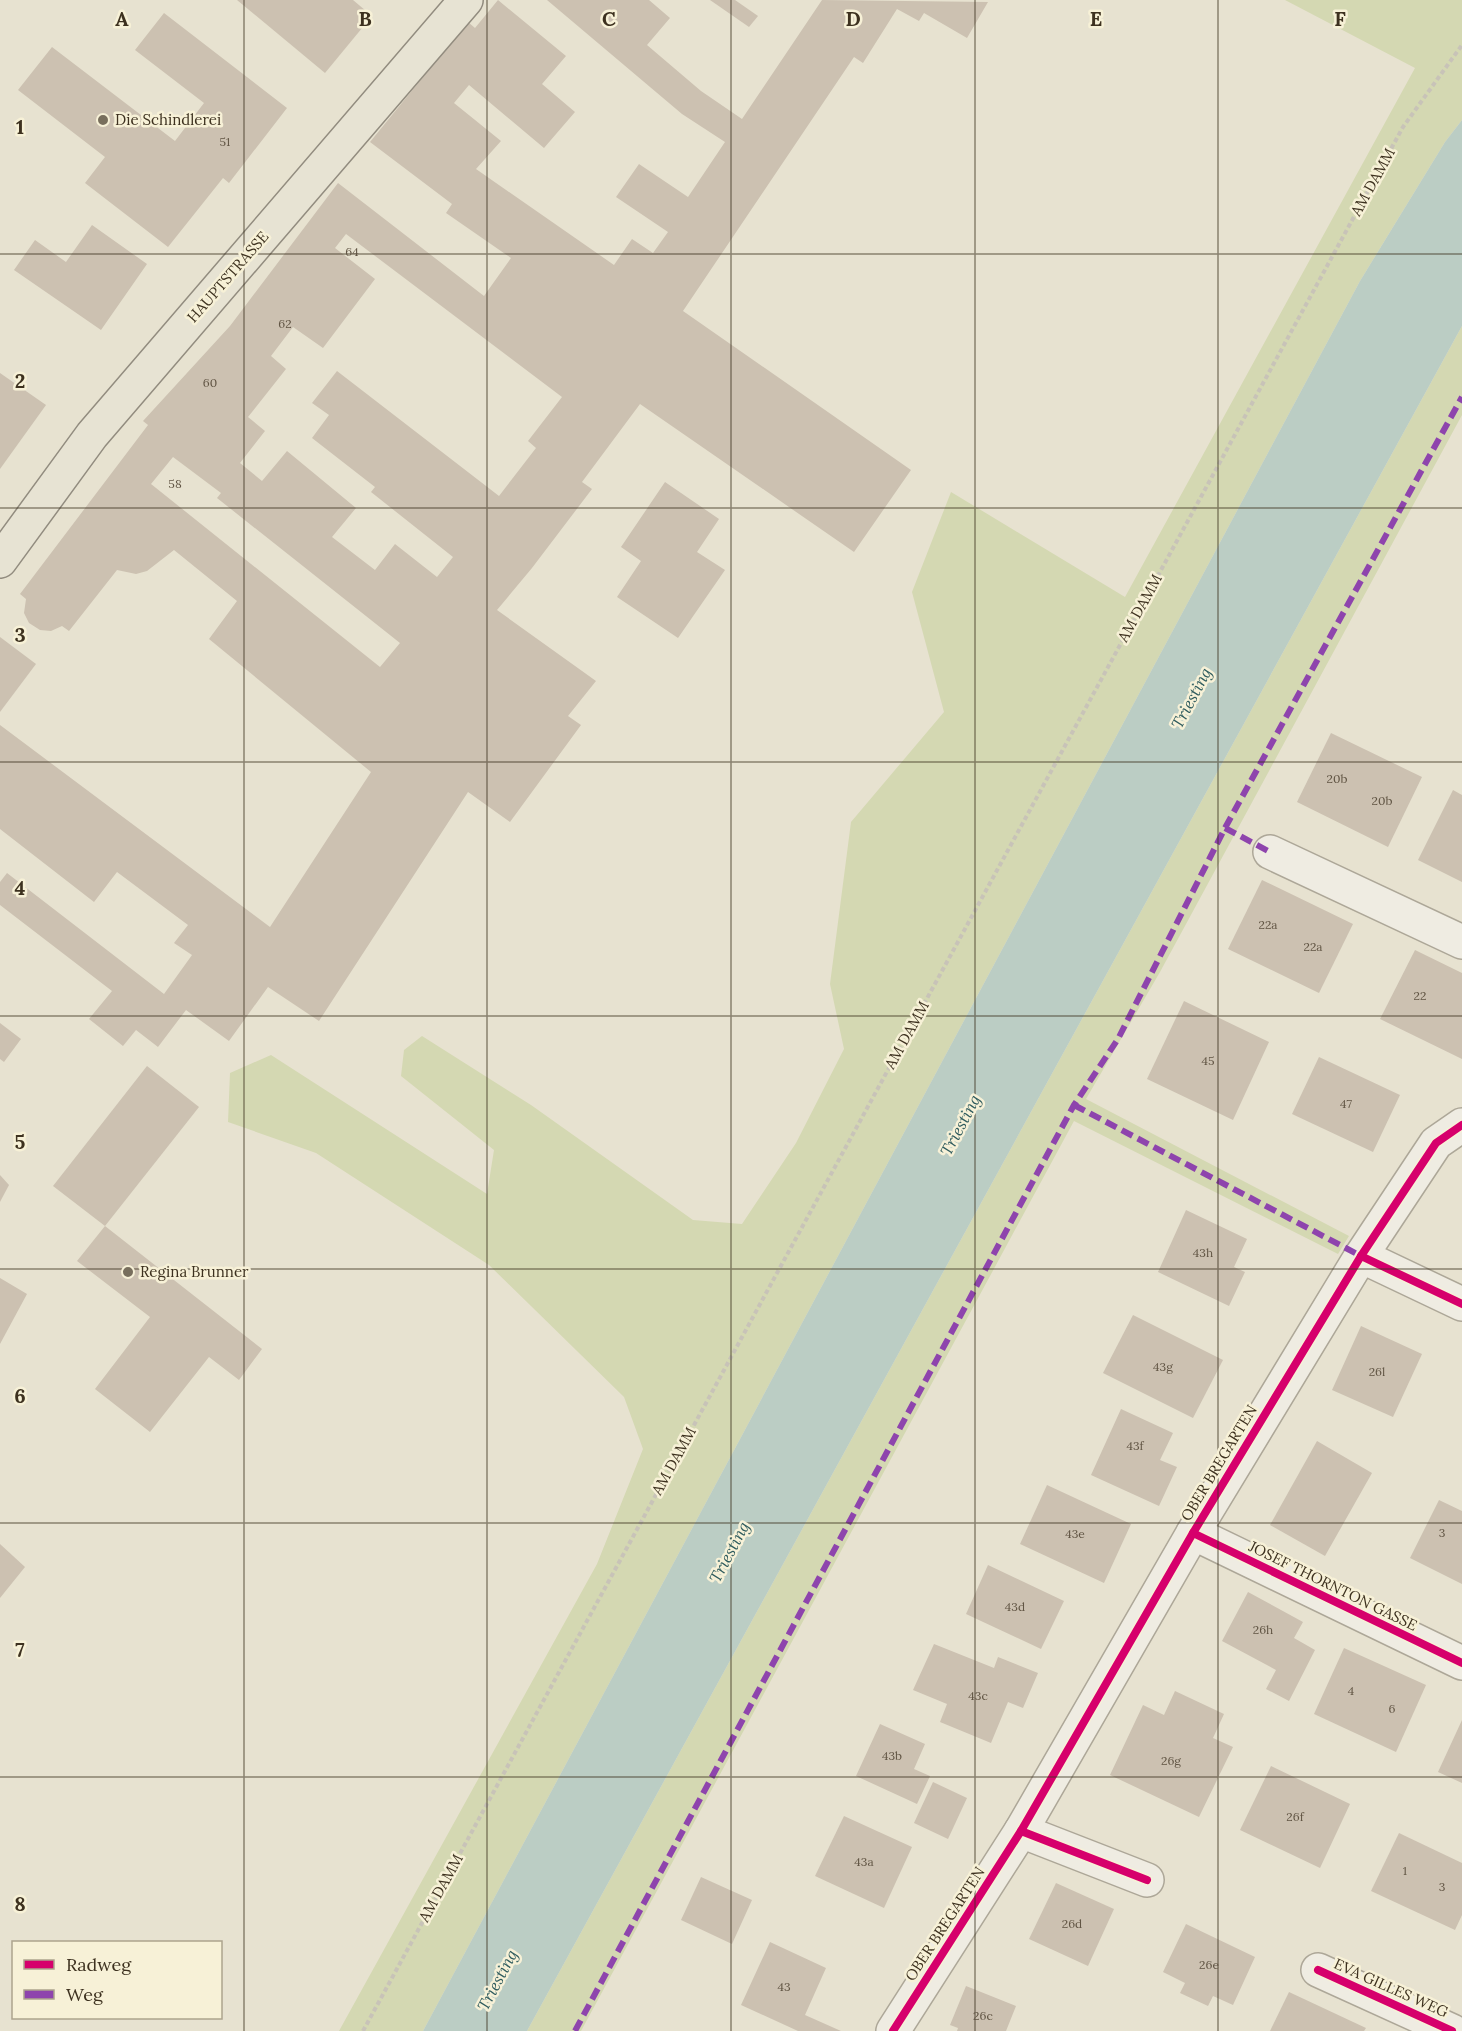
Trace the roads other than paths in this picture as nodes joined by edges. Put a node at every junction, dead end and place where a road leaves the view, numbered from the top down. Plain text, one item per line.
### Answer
1 (466, 0) edge
2 (0, 561) edge
3 (1270, 852) dead end
4 (1462, 942) edge
5 (1462, 1125) edge
6 (1361, 1256) junction
7 (1462, 1304) edge
8 (1193, 1533) junction
9 (1462, 1664) edge
10 (1021, 1831) junction
11 (1147, 1880) dead end
12 (1318, 1970) dead end
13 (893, 2031) edge
14 (1452, 2031) edge

1 - 2 main road, HAUPTSTRASSE
3 - 4 street
5 - 6 street, OBER BREGARTEN
6 - 7 street
6 - 8 street, OBER BREGARTEN
8 - 9 street, JOSEF THORNTON GASSE
8 - 10 street, OBER BREGARTEN
10 - 11 street
10 - 13 street, OBER BREGARTEN
12 - 14 street, EVA GILLES WEG

